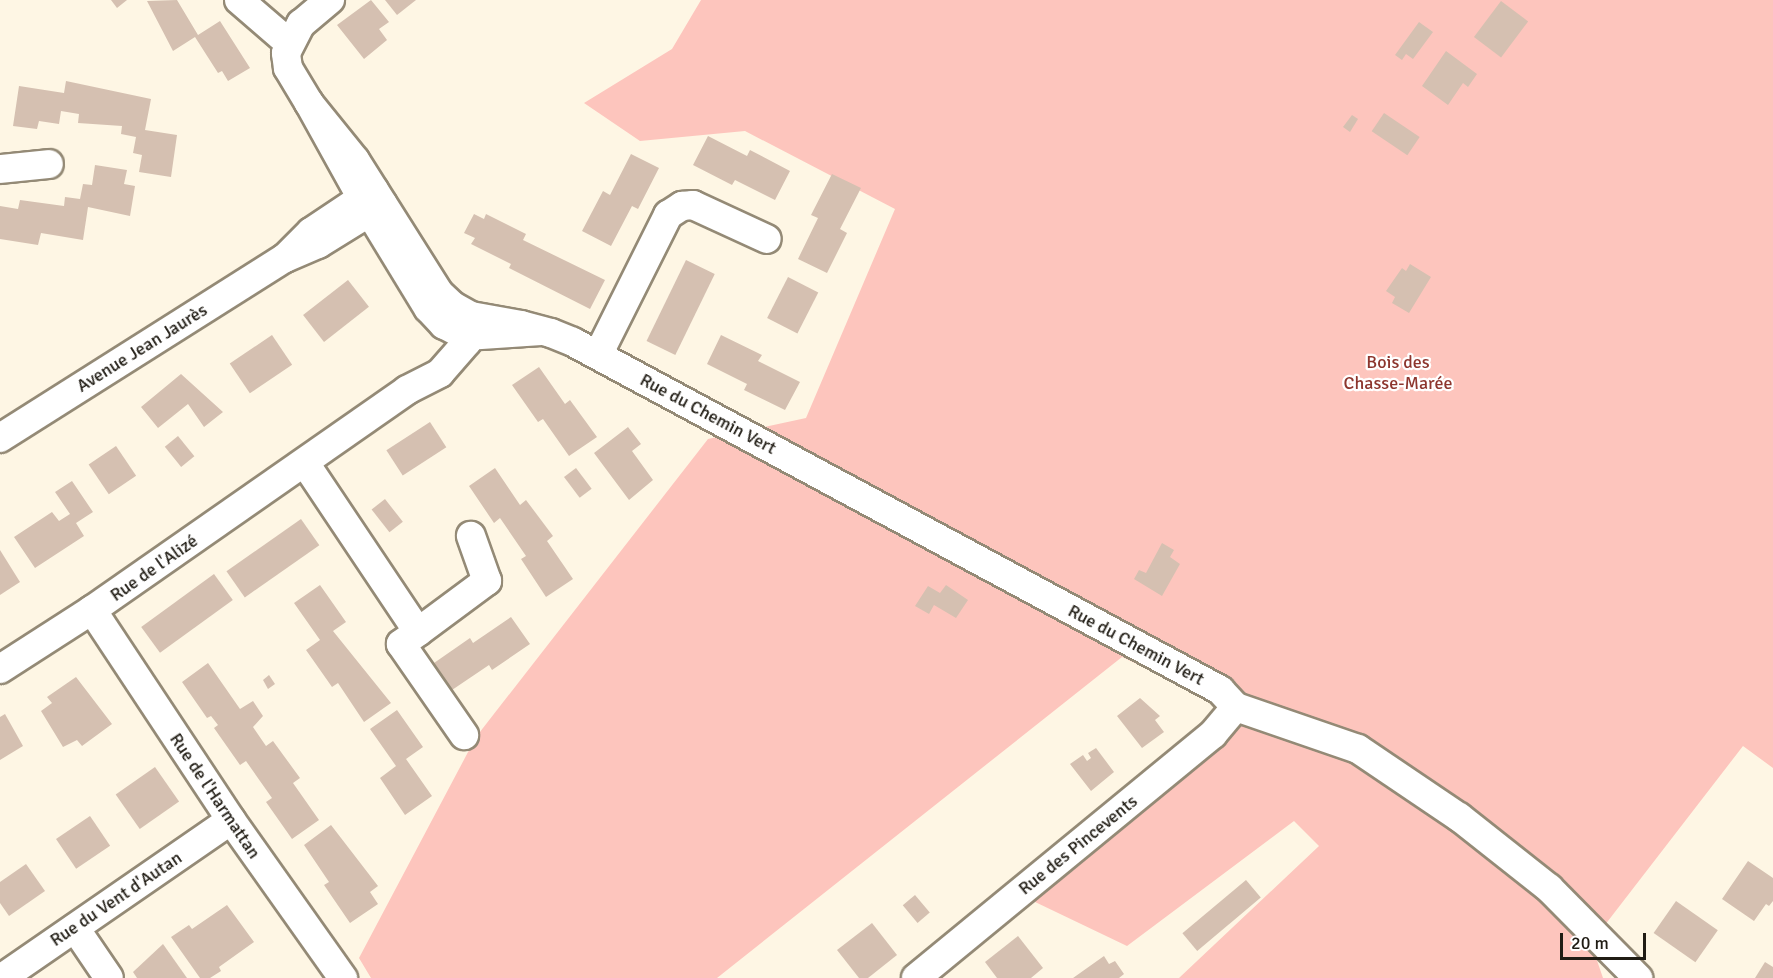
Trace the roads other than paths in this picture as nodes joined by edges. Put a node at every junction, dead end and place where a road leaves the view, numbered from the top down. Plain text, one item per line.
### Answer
1 (239, 0) edge
2 (330, 0) edge
3 (289, 43) junction
4 (49, 164) dead end
5 (0, 169) edge
6 (373, 203) junction
7 (767, 239) dead end
8 (464, 323) junction
9 (598, 355) junction
10 (0, 438) edge
11 (305, 463) junction
12 (471, 536) dead end
13 (92, 610) junction
14 (418, 632) junction
15 (0, 669) edge
16 (1236, 707) junction
17 (464, 735) dead end
18 (231, 820) junction
19 (75, 928) junction
20 (2, 978) edge
21 (109, 978) edge
22 (343, 978) edge
23 (916, 978) edge
24 (1638, 978) edge

1 - 3 street
2 - 3 street
3 - 6 street
4 - 5 street
6 - 8 street
6 - 10 street, Avenue Jean Jaurès
7 - 9 street
8 - 9 street, Rue du Chemin Vert
8 - 11 street, Rue de l'Alizé
9 - 16 street, Rue du Chemin Vert
11 - 13 street, Rue de l'Alizé
11 - 14 street
12 - 14 street
13 - 15 street, Rue de l'Alizé
13 - 18 street, Rue de l'Harmattan
14 - 17 street
16 - 23 street, Rue des Pincevents
16 - 24 street, Rue du Chemin Vert
18 - 19 street, Rue du Vent d'Autan
18 - 22 street, Rue de l'Harmattan
19 - 20 street, Rue du Vent d'Autan
19 - 21 street

